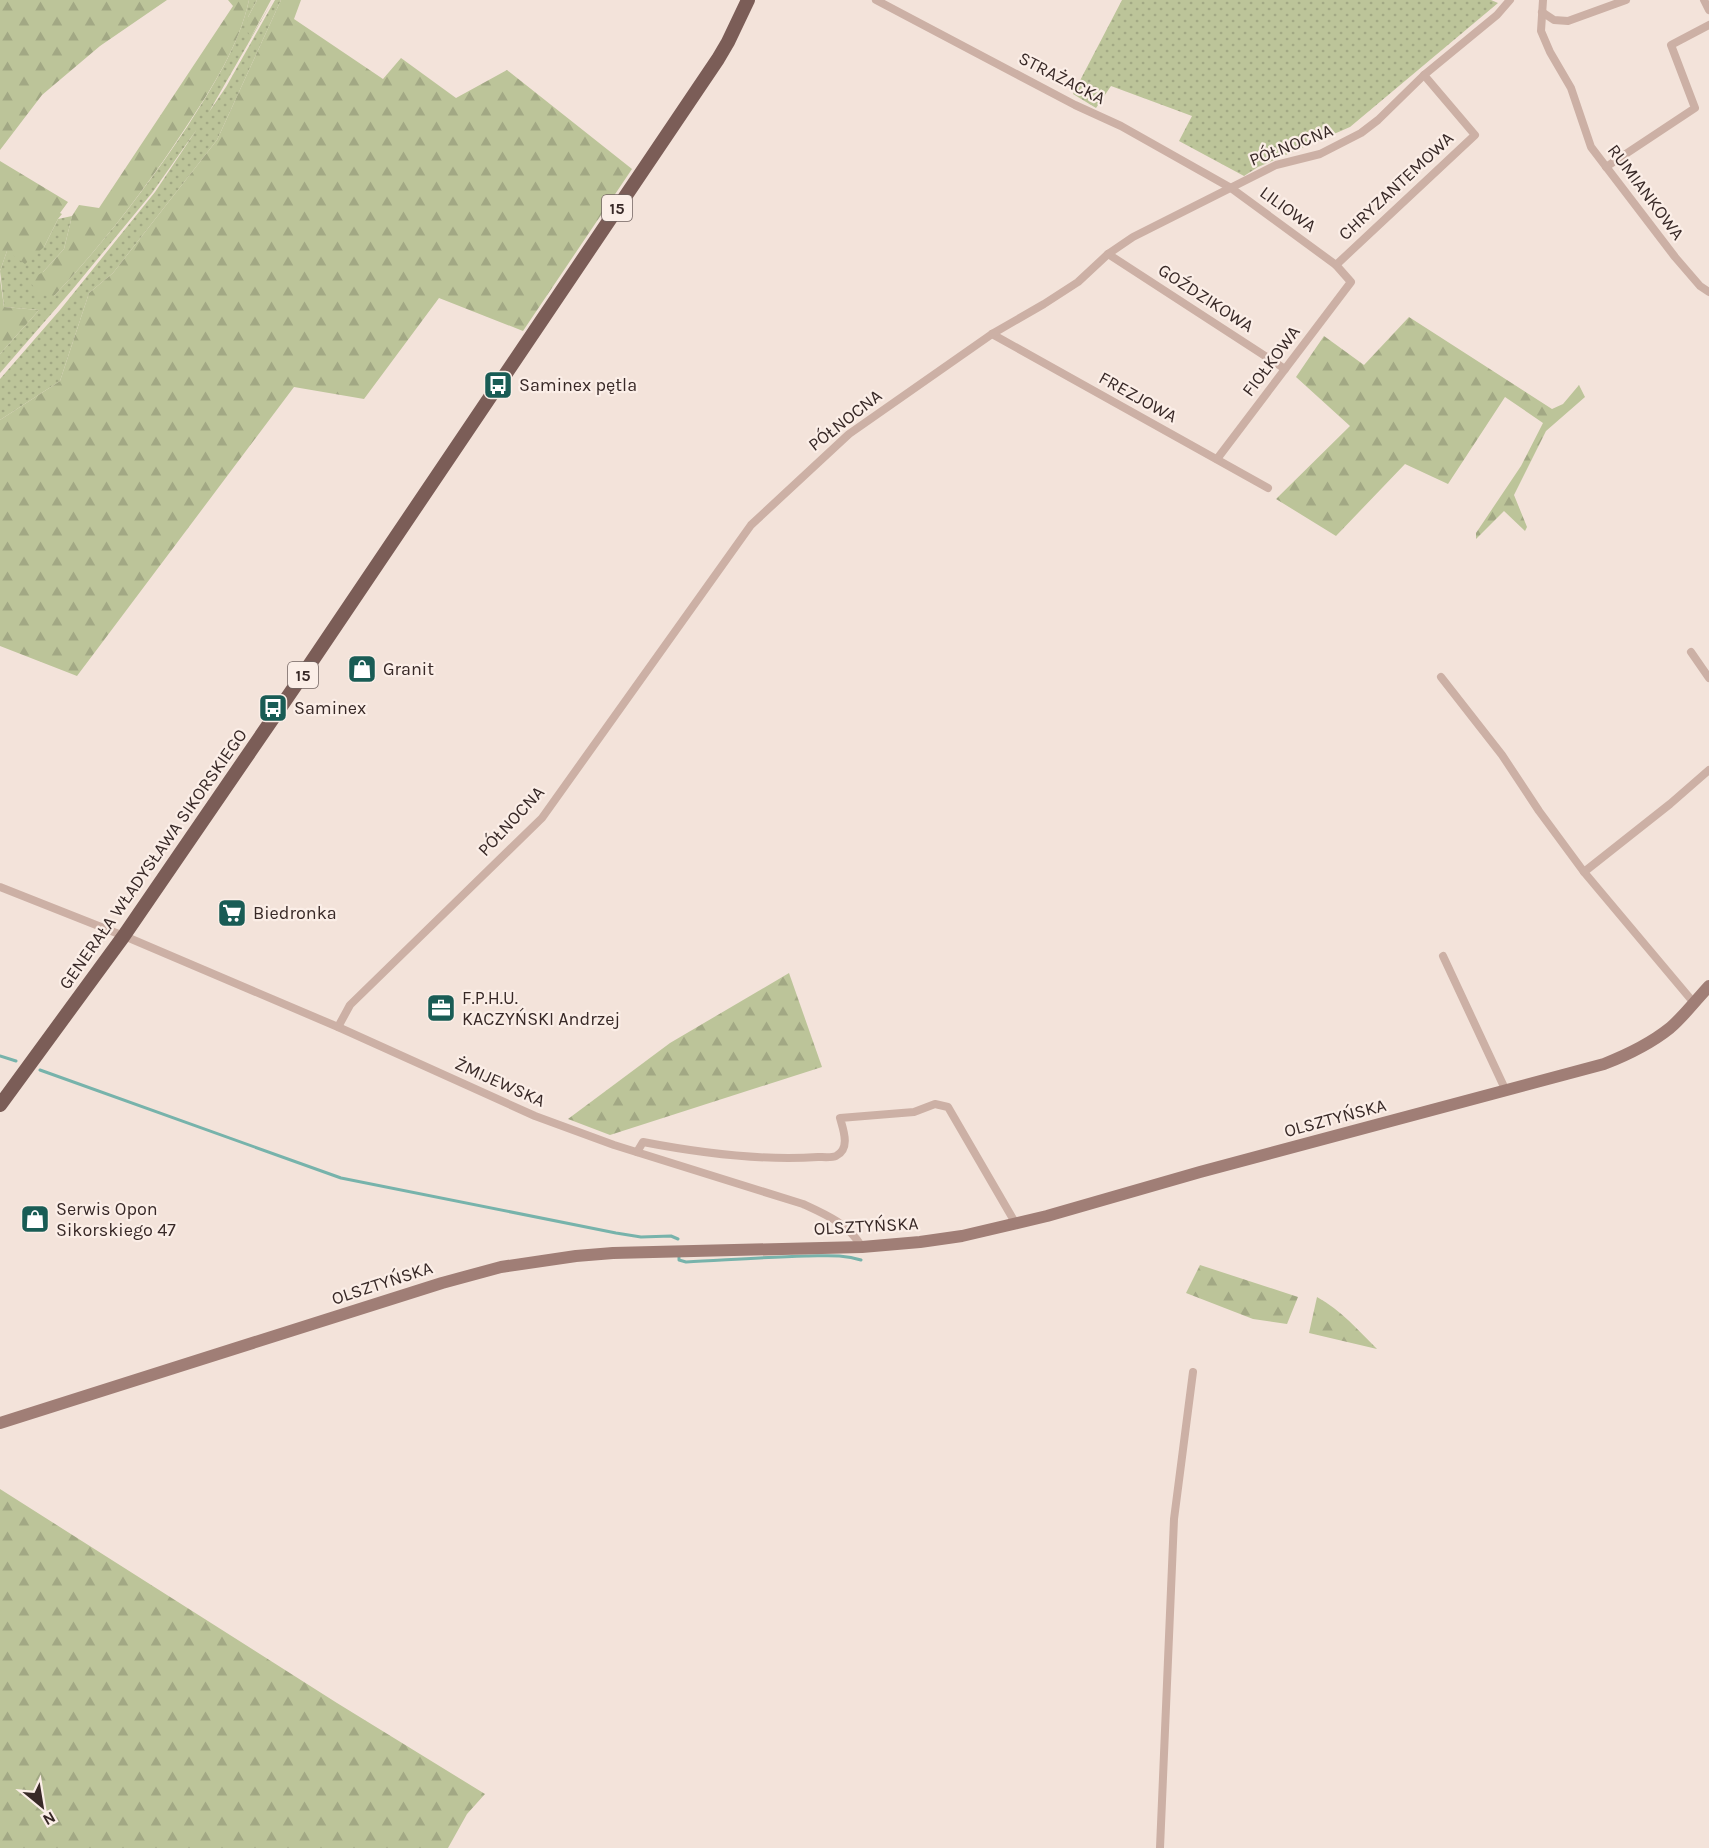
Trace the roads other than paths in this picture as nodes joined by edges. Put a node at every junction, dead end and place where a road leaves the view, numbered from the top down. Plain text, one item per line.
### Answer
1 (748, 0) edge
2 (876, 0) edge
3 (1510, 0) edge
4 (1543, 0) edge
5 (1626, 0) edge
6 (1704, 0) edge
7 (1709, 10) edge
8 (1542, 12) junction
9 (1709, 25) edge
10 (1424, 75) junction
11 (1606, 167) junction
12 (1231, 188) junction
13 (1108, 254) junction
14 (1336, 265) junction
15 (1351, 282) joint
16 (1709, 292) edge
17 (992, 334) junction
18 (1286, 369) junction
19 (1217, 459) junction
20 (1268, 488) dead end
21 (1691, 652) dead end
22 (1441, 677) dead end
23 (1709, 678) edge
24 (1709, 770) edge
25 (1584, 872) junction
26 (0, 887) edge
27 (123, 937) junction
28 (1443, 956) dead end
29 (1709, 986) edge
30 (1694, 1003) junction
31 (338, 1027) junction
32 (1506, 1090) junction
33 (0, 1105) edge
34 (637, 1152) junction
35 (1016, 1224) junction
36 (862, 1247) junction
37 (1193, 1372) dead end
38 (0, 1423) edge
39 (1161, 1848) edge

1 - 27 main road, GENERAŁA WŁADYSŁAWA SIKORSKIEGO / 15
2 - 12 street, STRAŻACKA
3 - 10 street, PÓŁNOCNA
4 - 8 street, RUMIANKOWA
5 - 8 street
6 - 7 street
8 - 11 street, RUMIANKOWA
9 - 11 street
10 - 12 street, PÓŁNOCNA
10 - 14 street, CHRYZANTEMOWA
11 - 16 street, RUMIANKOWA
12 - 13 street, PÓŁNOCNA
12 - 14 street, LILIOWA
13 - 17 street, PÓŁNOCNA
13 - 18 street, GOŹDZIKOWA
14 - 15 street, LILIOWA
15 - 18 street, FIOŁKOWA
17 - 19 street, FREZJOWA
17 - 31 street, PÓŁNOCNA
18 - 19 street, FIOŁKOWA
19 - 20 street, FREZJOWA
21 - 23 street
22 - 25 street
24 - 25 street
25 - 30 street
26 - 27 street, ŻMIJEWSKA
27 - 31 street, ŻMIJEWSKA
27 - 33 main road, GENERAŁA WŁADYSŁAWA SIKORSKIEGO / 15
28 - 32 street
29 - 30 street, OLSZTYŃSKA
30 - 32 street, OLSZTYŃSKA
31 - 34 street, ŻMIJEWSKA
32 - 35 street, OLSZTYŃSKA
34 - 35 street
34 - 36 street, ŻMIJEWSKA
35 - 36 street, OLSZTYŃSKA
36 - 38 street, OLSZTYŃSKA
37 - 39 street

